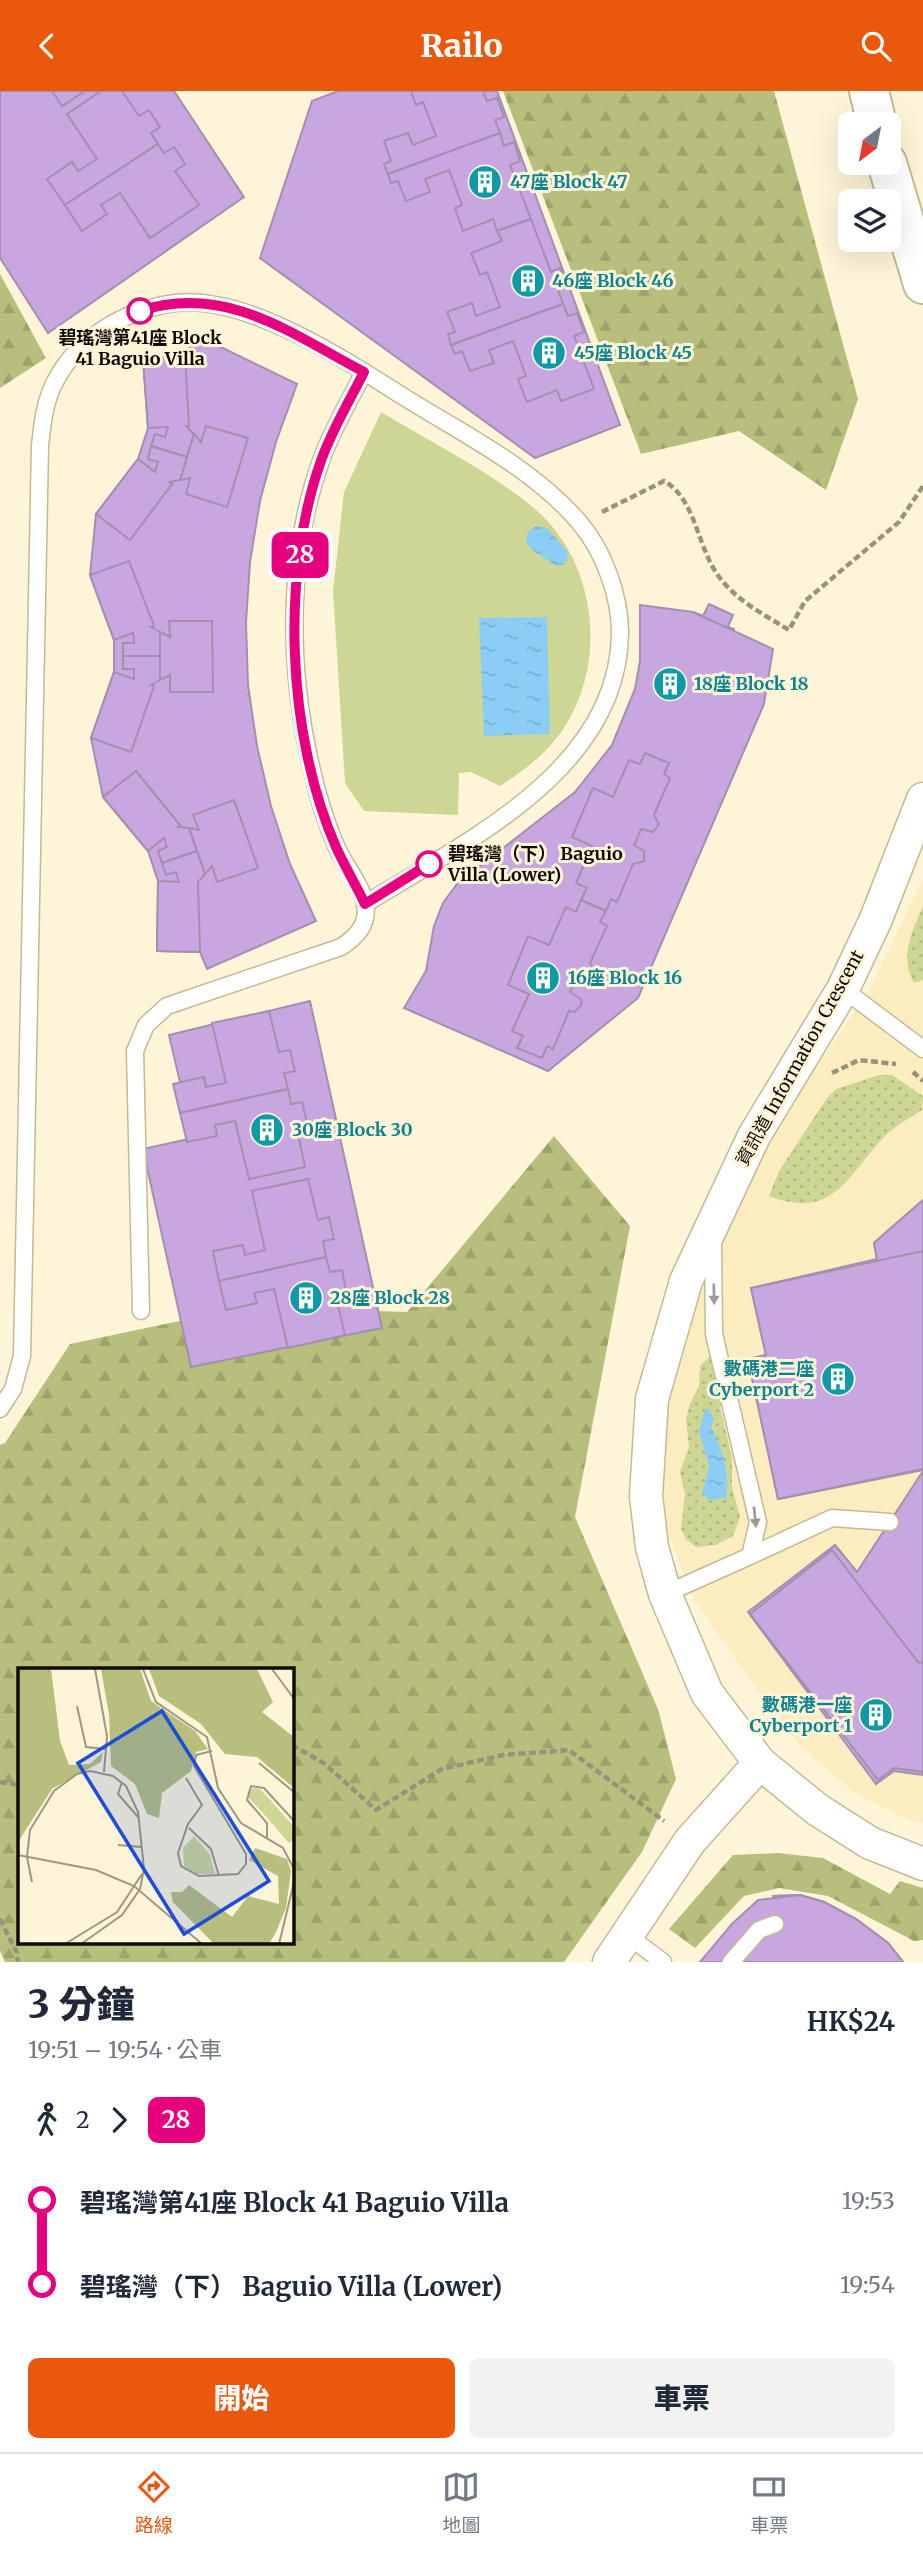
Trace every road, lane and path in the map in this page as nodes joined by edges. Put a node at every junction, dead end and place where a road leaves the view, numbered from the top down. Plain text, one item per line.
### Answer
1 (869, 91) edge
2 (874, 112) edge
3 (891, 175) edge
4 (923, 284) edge
5 (364, 372) junction
6 (923, 486) edge
7 (580, 523) junction
8 (923, 799) edge
9 (365, 904) junction
10 (843, 989) junction
11 (923, 1049) edge
12 (712, 1226) junction
13 (141, 1311) dead end
14 (0, 1409) edge
15 (890, 1522) dead end
16 (750, 1556) junction
17 (666, 1594) junction
18 (294, 1746) edge
19 (760, 1763) junction
20 (0, 1782) edge
21 (18, 1785) edge
22 (665, 1822) dead end
23 (923, 1864) edge
24 (0, 1919) edge
25 (775, 1924) dead end
26 (627, 1935) junction
27 (659, 1958) edge
28 (18, 1962) edge
29 (609, 1962) edge
30 (731, 1962) edge

1 - 2 street
3 - 4 street
5 - 7 lane
5 - 9 lane
5 - 14 lane
6 - 7 path
7 - 9 lane
8 - 10 street, 資訊道 Information Crescent
9 - 13 lane
10 - 11 lane
10 - 12 street, 資訊道 Information Crescent
12 -> 16 lane
12 - 17 street, 資訊道 Information Crescent
15 - 16 lane
16 - 17 lane
17 - 19 street, 資訊道 Information Crescent
18 - 22 path
19 - 23 street, 資訊道 Information Crescent
19 - 26 street
20 - 21 path
24 - 28 path
25 - 30 lane
26 - 27 lane
26 - 29 street

